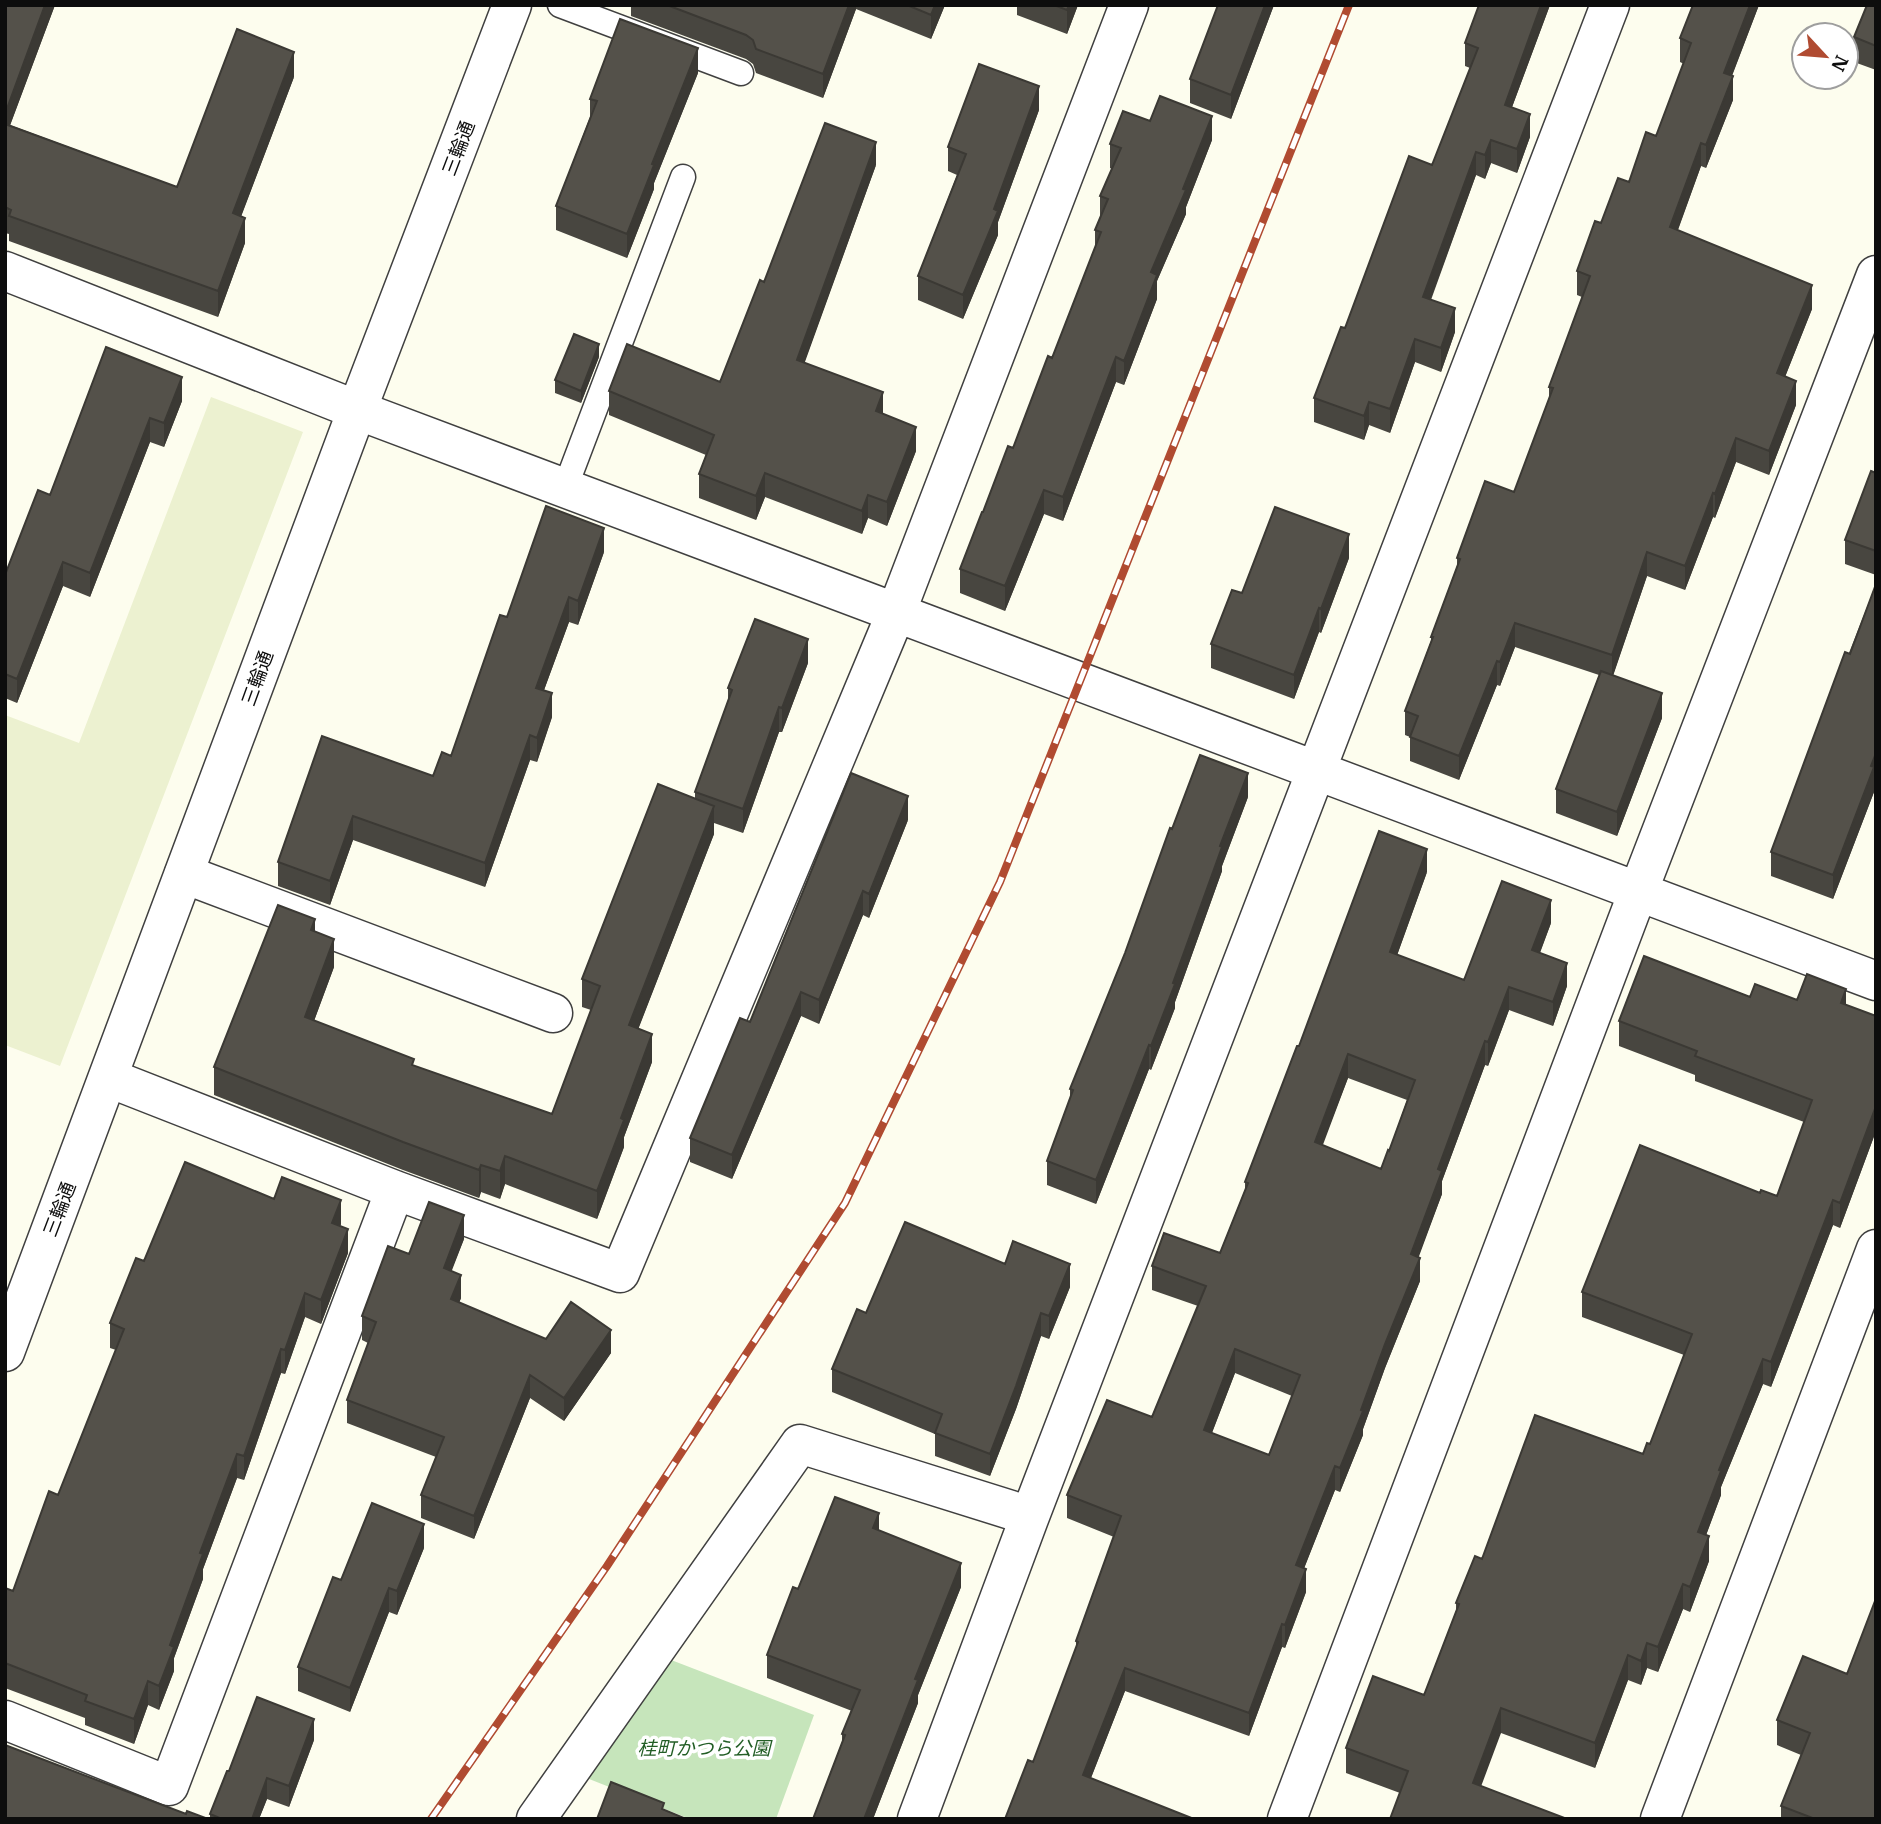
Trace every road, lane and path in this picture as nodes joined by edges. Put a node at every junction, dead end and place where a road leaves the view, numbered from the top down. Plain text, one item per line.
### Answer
1 (512, 5) edge
2 (560, 5) edge
3 (1129, 5) edge
4 (1610, 5) edge
5 (741, 73) dead end
6 (682, 177) dead end
7 (5, 271) edge
8 (1876, 275) edge
9 (357, 410) junction
10 (565, 488) junction
11 (896, 612) junction
12 (1316, 771) junction
13 (184, 874) junction
14 (1638, 892) junction
15 (1876, 981) edge
16 (553, 1013) dead end
17 (109, 1078) junction
18 (395, 1190) junction
19 (1876, 1249) edge
20 (5, 1352) edge
21 (1030, 1516) junction
22 (5, 1720) edge
23 (536, 1819) edge
24 (917, 1819) edge
25 (1287, 1819) edge
26 (1660, 1819) edge

1 - 9 street, 三輪通
2 - 5 lane
3 - 11 street
4 - 12 street
6 - 10 lane
7 - 9 street
8 - 14 street
9 - 10 street
9 - 13 street, 三輪通
10 - 11 street
11 - 12 street
11 - 18 street
12 - 14 street
12 - 21 street
13 - 16 street
13 - 17 street, 三輪通
14 - 15 street
14 - 25 street
17 - 18 street
17 - 20 street, 三輪通
18 - 22 street
19 - 26 street
21 - 23 street
21 - 24 street

